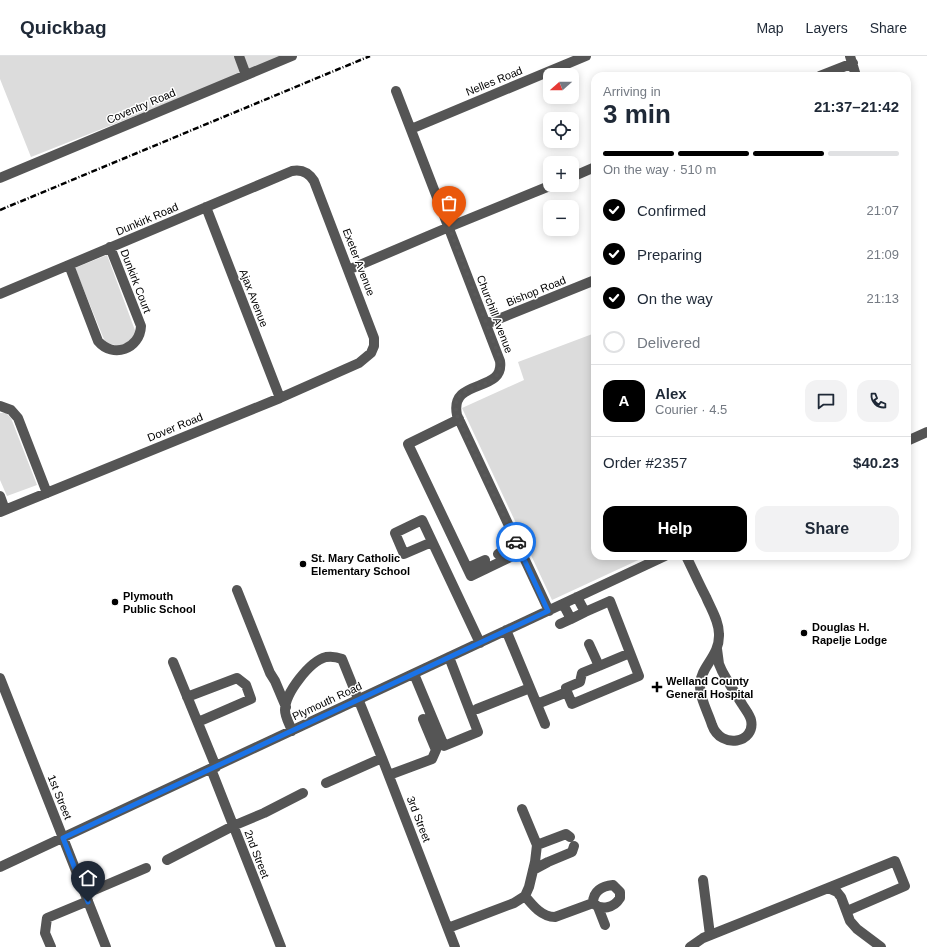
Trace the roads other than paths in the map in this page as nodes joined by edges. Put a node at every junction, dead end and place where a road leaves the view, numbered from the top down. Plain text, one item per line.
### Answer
1 (239, 56) edge
2 (292, 56) edge
3 (586, 56) edge
4 (851, 59) edge
5 (827, 72) edge
6 (855, 72) edge
7 (246, 75) junction
8 (396, 91) dead end
9 (411, 128) junction
10 (591, 169) edge
11 (303, 171) joint
12 (579, 174) edge
13 (0, 178) edge
14 (543, 189) edge
15 (206, 208) junction
16 (449, 227) junction
17 (110, 248) junction
18 (69, 265) junction
19 (348, 270) junction
20 (591, 282) edge
21 (0, 294) edge
22 (486, 324) junction
23 (359, 363) joint
24 (280, 398) junction
25 (0, 406) edge
26 (459, 419) junction
27 (927, 432) edge
28 (911, 439) edge
29 (47, 493) junction
30 (0, 496) edge
31 (3, 511) edge
32 (432, 542) dead end
33 (498, 554) dead end
34 (518, 554) junction
35 (485, 560) dead end
36 (656, 560) edge
37 (688, 560) edge
38 (467, 568) junction
39 (237, 590) dead end
40 (577, 597) junction
41 (563, 604) junction
42 (548, 611) junction
43 (585, 612) junction
44 (571, 619) junction
45 (560, 624) dead end
46 (506, 630) junction
47 (480, 643) junction
48 (589, 644) dead end
49 (717, 649) junction
50 (630, 653) junction
51 (449, 657) junction
52 (173, 662) dead end
53 (599, 666) junction
54 (414, 674) junction
55 (0, 678) edge
56 (530, 688) junction
57 (567, 692) junction
58 (187, 697) junction
59 (359, 700) junction
60 (537, 704) junction
61 (286, 706) junction
62 (477, 709) dead end
63 (423, 719) dead end
64 (198, 722) junction
65 (545, 724) dead end
66 (292, 731) junction
67 (382, 758) junction
68 (214, 768) junction
69 (389, 775) junction
70 (326, 783) dead end
71 (303, 793) dead end
72 (522, 809) dead end
73 (233, 826) junction
74 (63, 838) junction
75 (537, 845) junction
76 (167, 860) dead end
77 (0, 867) edge
78 (146, 868) dead end
79 (533, 870) junction
80 (703, 880) dead end
81 (828, 888) junction
82 (525, 896) junction
83 (87, 898) junction
84 (847, 911) junction
85 (605, 925) dead end
86 (448, 928) junction
87 (710, 935) junction
88 (50, 947) edge
89 (106, 947) edge
90 (281, 947) edge
91 (455, 947) edge
92 (690, 947) edge
93 (881, 947) edge

1 - 7 street
2 - 7 street, Coventry Road
3 - 9 street, Nelles Road
4 - 5 street
4 - 6 street
7 - 13 street, Coventry Road
8 - 9 street, Churchill Avenue
9 - 16 street, Churchill Avenue
10 - 12 street
11 - 15 street, Dunkirk Road
11 - 19 street, Exeter Avenue
14 - 16 street
15 - 17 street, Dunkirk Road
15 - 24 street, Ajax Avenue
16 - 19 street
16 - 22 street, Churchill Avenue
17 - 18 street, Dunkirk Road
17 - 18 street, Dunkirk Court
18 - 21 street, Dunkirk Road
19 - 23 street, Exeter Avenue
20 - 22 street, Bishop Road
22 - 26 street, Churchill Avenue
23 - 24 street, Dover Road
24 - 29 street, Dover Road
25 - 29 street
26 - 34 street, Churchill Avenue
26 - 38 street
27 - 28 street
29 - 31 street, Dover Road
30 - 31 street
32 - 47 street
33 - 34 street
34 - 38 street
34 - 42 street, Churchill Avenue
35 - 38 street
36 - 40 street, Plymouth Road
37 - 49 street
39 - 61 street
40 - 41 street, Plymouth Road
40 - 43 street
41 - 42 street, Plymouth Road
41 - 44 street
42 - 46 street, Plymouth Road
43 - 44 street
43 - 50 street
44 - 45 street
46 - 47 street, Plymouth Road
46 - 56 street
47 - 51 street, Plymouth Road
48 - 53 street
49 - 49 street
50 - 53 street
50 - 57 street
51 - 54 street, Plymouth Road
51 - 54 street
52 - 58 street, 2nd Street
53 - 57 street
54 - 59 street, Plymouth Road
55 - 74 street, 1st Street
56 - 60 street
56 - 62 street
57 - 60 street
58 - 64 street, 2nd Street
58 - 64 street
59 - 61 street, 3rd Street
59 - 66 street, Plymouth Road
59 - 67 street, 3rd Street
60 - 65 street
61 - 66 street
63 - 69 street
64 - 68 street, 2nd Street
66 - 68 street, Plymouth Road
67 - 69 street, 3rd Street
67 - 70 street
68 - 73 street, 2nd Street
68 - 74 street, Plymouth Road
69 - 86 street, 3rd Street
71 - 73 street
72 - 75 street
73 - 76 street
73 - 90 street, 2nd Street
74 - 77 street, Plymouth Road
74 - 83 street, 1st Street
75 - 79 street
75 - 79 street
78 - 83 street
79 - 82 street
80 - 87 street
81 - 84 street
81 - 84 street
81 - 87 street
82 - 85 street
82 - 86 street
83 - 88 street
83 - 89 street, 1st Street
84 - 93 street
86 - 91 street, 3rd Street
87 - 92 street

